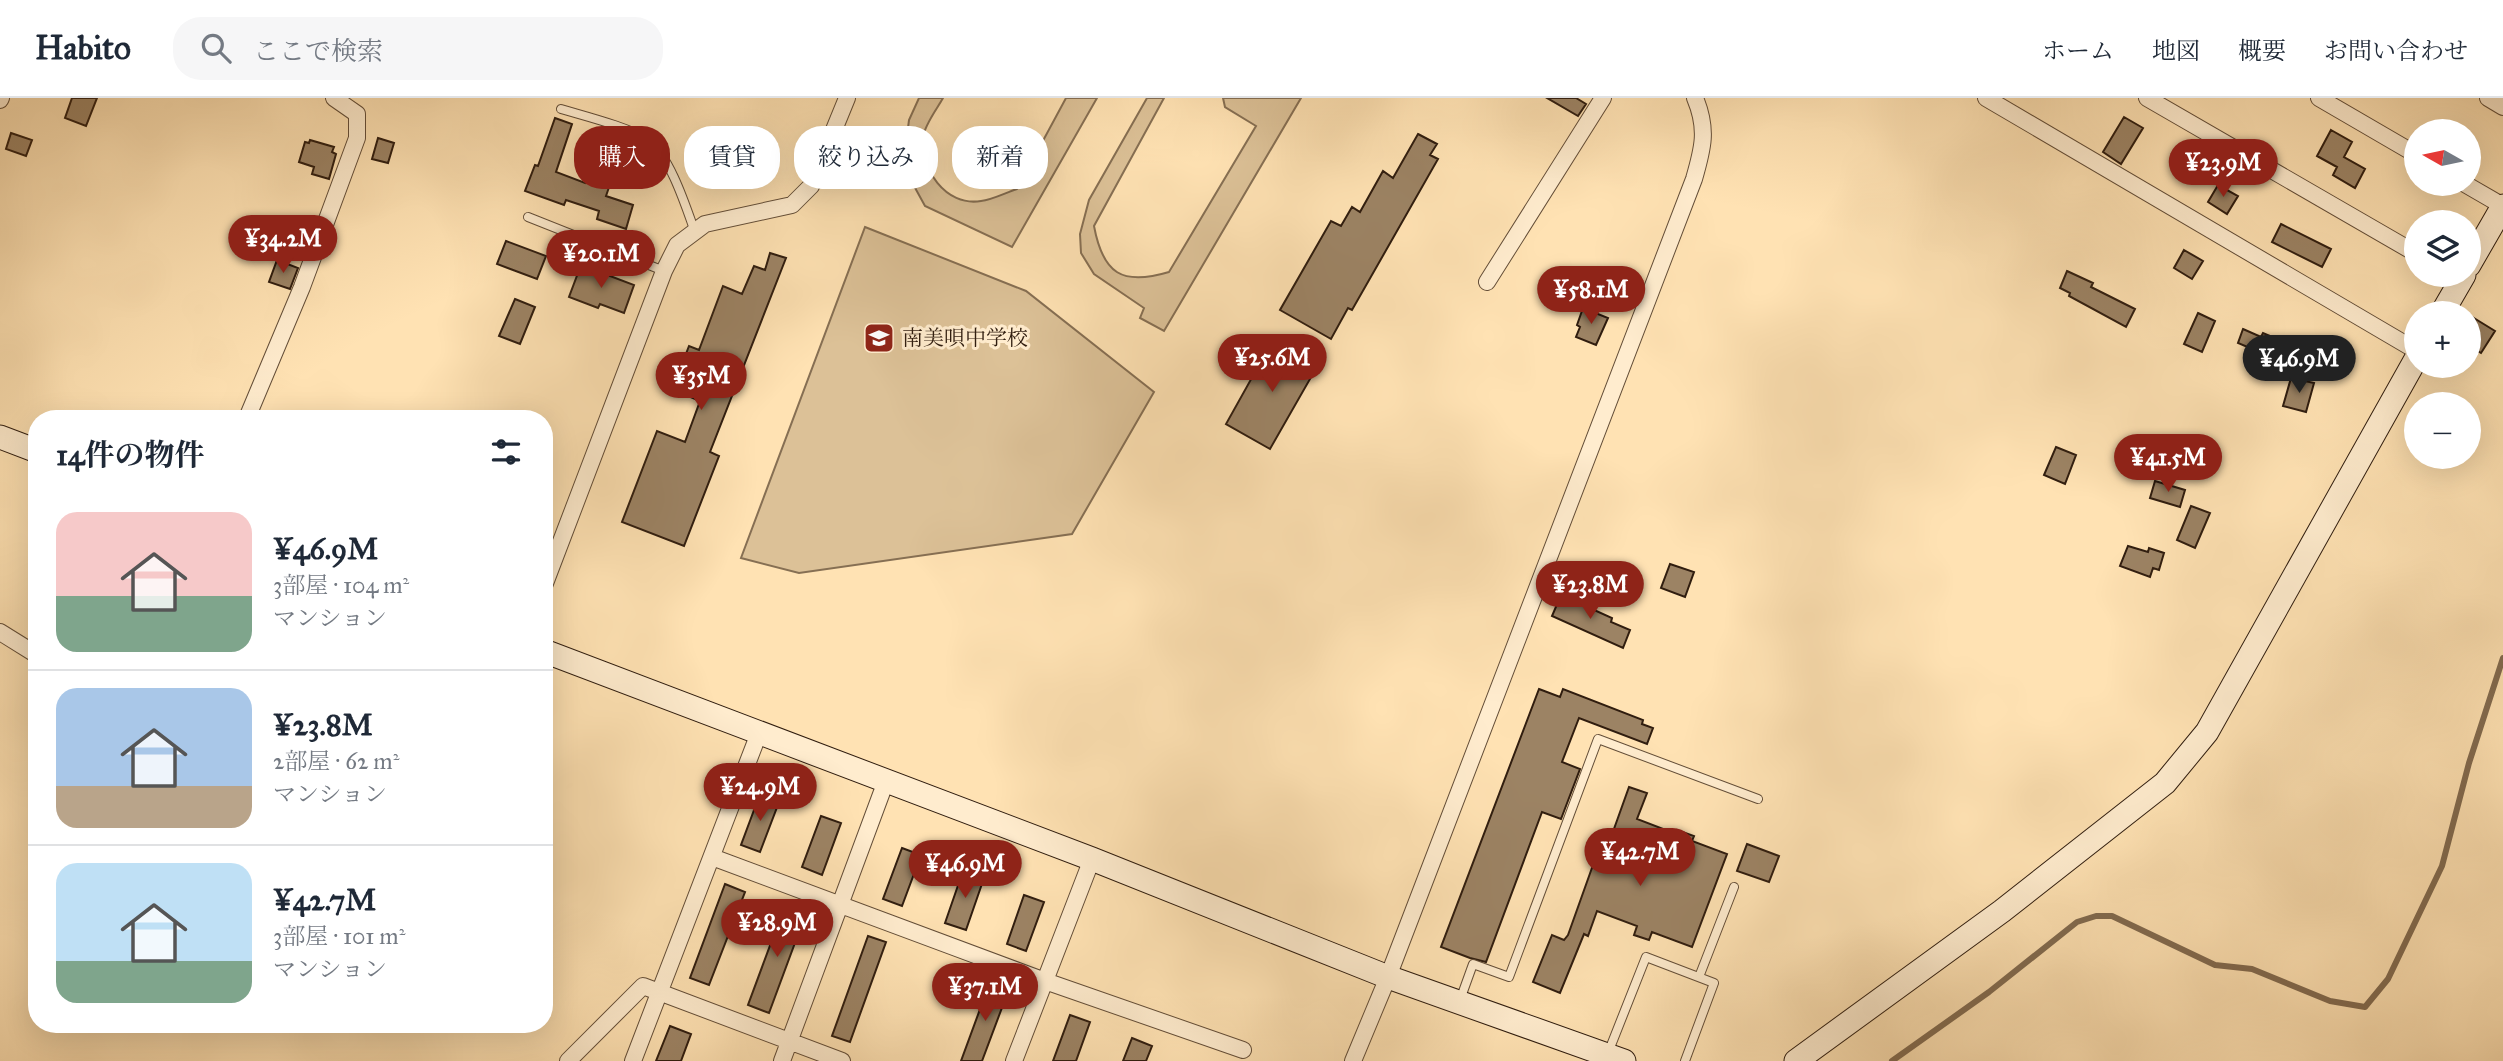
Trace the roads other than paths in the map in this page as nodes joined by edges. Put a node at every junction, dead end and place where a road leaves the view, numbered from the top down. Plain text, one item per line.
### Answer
1 (334, 98) edge
2 (847, 98) edge
3 (1603, 98) edge
4 (1695, 98) edge
5 (1986, 98) edge
6 (2147, 98) edge
7 (2319, 98) edge
8 (2488, 98) edge
9 (2503, 107) edge
10 (561, 109) dead end
11 (2404, 147) edge
12 (2482, 194) edge
13 (2503, 206) edge
14 (528, 217) dead end
15 (695, 232) junction
16 (2481, 242) edge
17 (2404, 246) edge
18 (664, 271) junction
19 (1486, 282) dead end
20 (2404, 343) edge
21 (2405, 378) edge
22 (250, 410) edge
23 (0, 437) edge
24 (28, 448) edge
25 (553, 562) edge
26 (0, 632) edge
27 (28, 649) edge
28 (553, 654) edge
29 (759, 733) junction
30 (886, 781) junction
31 (1758, 799) dead end
32 (712, 857) junction
33 (1092, 859) junction
34 (1734, 887) dead end
35 (841, 904) junction
36 (1388, 977) junction
37 (1699, 977) junction
38 (1045, 981) junction
39 (660, 992) junction
40 (1459, 1002) junction
41 (789, 1041) junction
42 (1242, 1050) dead end
43 (1616, 1058) edge
44 (568, 1061) edge
45 (634, 1061) edge
46 (782, 1061) edge
47 (842, 1061) edge
48 (1014, 1061) edge
49 (1353, 1061) edge
50 (1685, 1061) edge
51 (1796, 1061) edge

1 - 22 street
2 - 15 street
3 - 19 street
4 - 36 street
5 - 20 street
6 - 17 street
7 - 11 street
8 - 9 street
10 - 15 lane
12 - 13 street
13 - 16 street
14 - 18 lane
15 - 18 street
18 - 25 street
21 - 51 street
23 - 24 street
26 - 27 street
28 - 29 street
29 - 30 street
29 - 32 street
30 - 33 street
30 - 35 street
31 - 40 lane
32 - 35 street
32 - 39 street
33 - 36 street
33 - 38 street
34 - 37 lane
35 - 38 street
35 - 41 street
36 - 40 street
36 - 49 street
37 - 43 lane
37 - 50 lane
38 - 42 street
38 - 48 street
39 - 41 street
39 - 44 street
39 - 45 street
40 - 43 street
41 - 46 street
41 - 47 street

